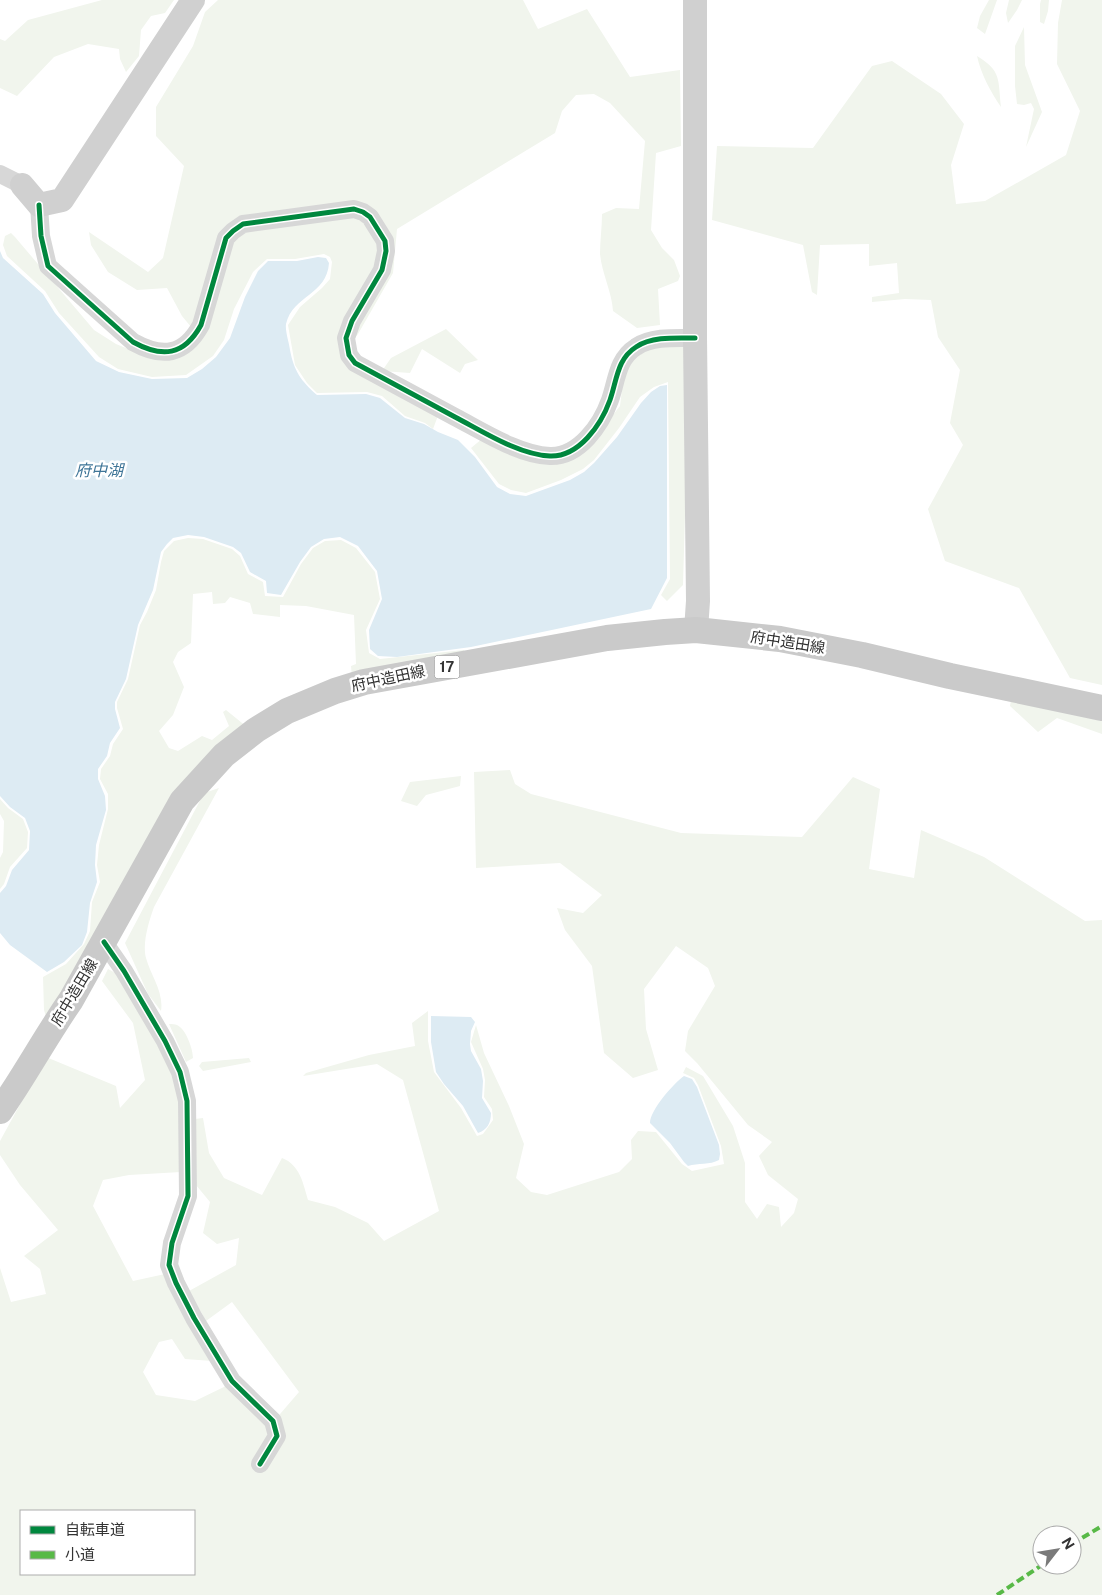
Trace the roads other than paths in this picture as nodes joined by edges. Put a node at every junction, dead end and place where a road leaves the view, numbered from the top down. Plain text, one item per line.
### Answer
1 (194, 0) edge
2 (695, 0) edge
3 (0, 174) edge
4 (22, 185) joint
5 (39, 205) junction
6 (695, 338) junction
7 (696, 630) junction
8 (1102, 708) edge
9 (104, 942) junction
10 (0, 1111) edge
11 (260, 1464) dead end

1 - 5 street
2 - 6 street
3 - 4 street
4 - 5 street
5 - 6 street
6 - 7 street
7 - 8 main road, 府中造田線 / 17
7 - 9 main road, 府中造田線 / 17
9 - 10 main road, 府中造田線 / 17
9 - 11 street

